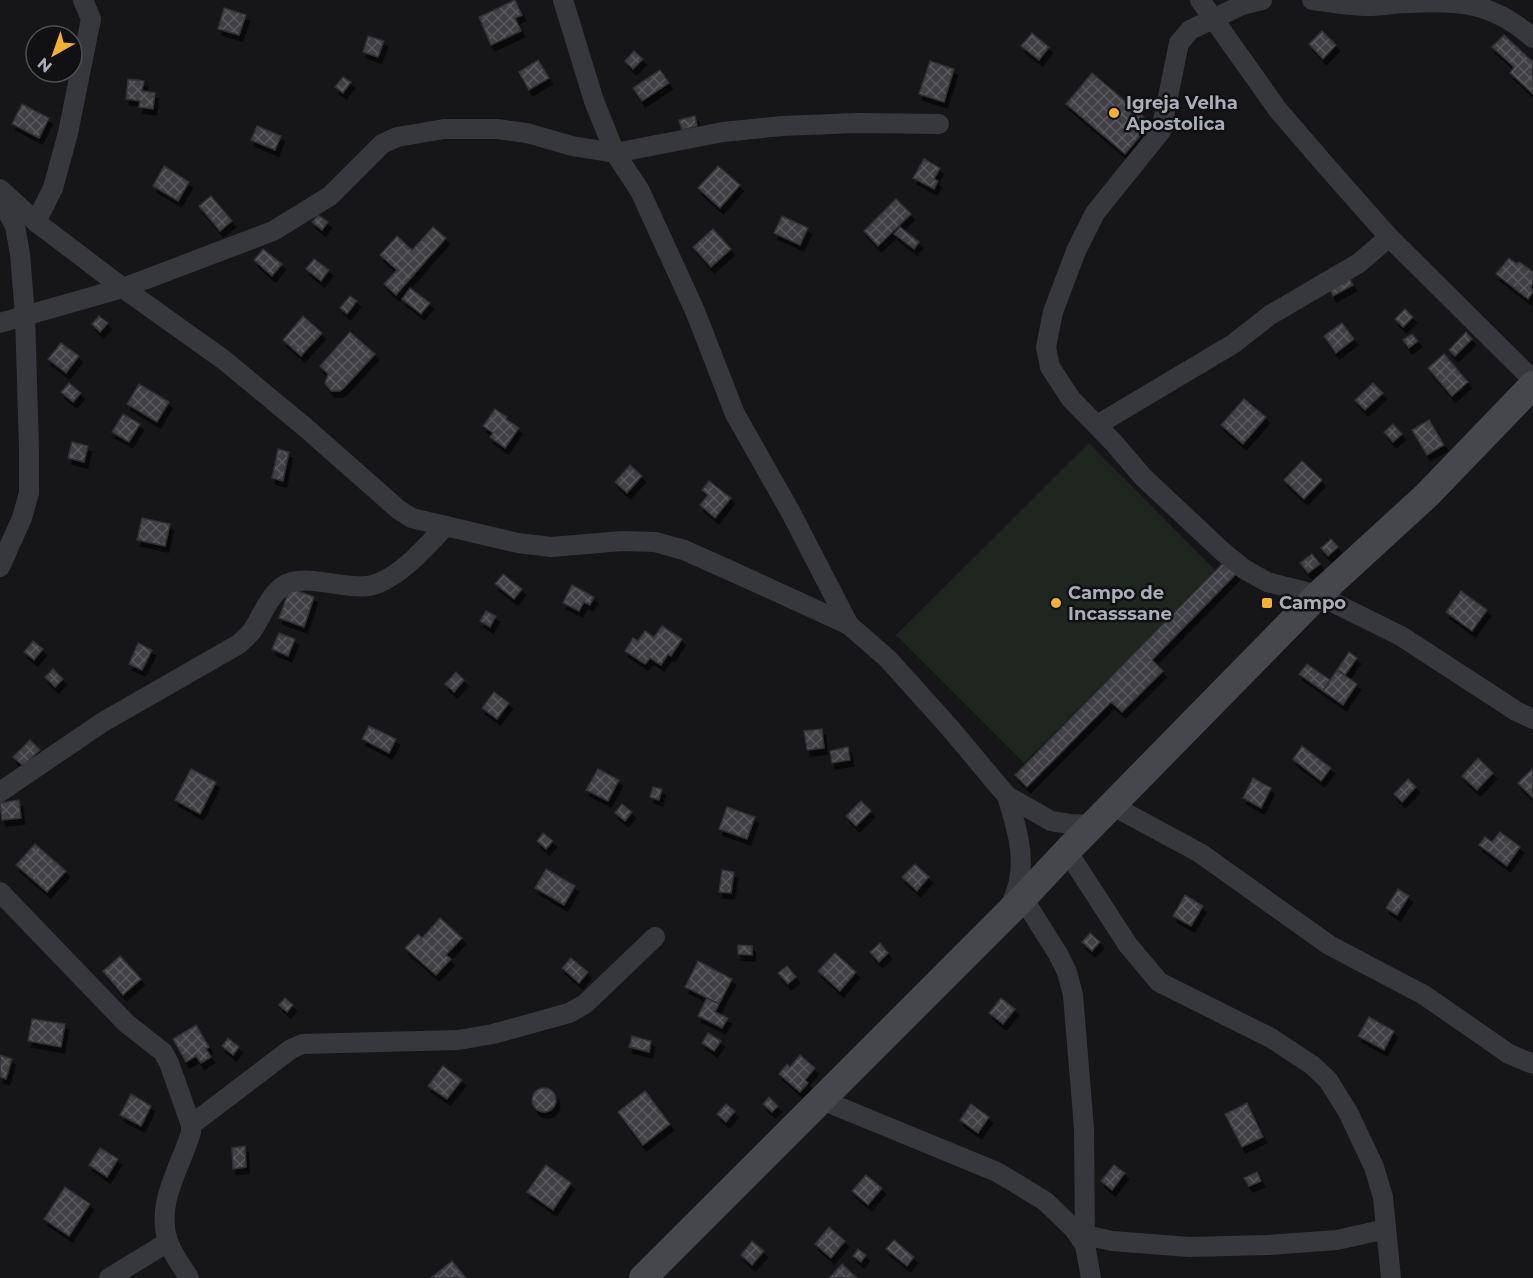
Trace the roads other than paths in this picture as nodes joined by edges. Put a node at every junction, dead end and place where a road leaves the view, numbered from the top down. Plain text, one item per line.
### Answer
1 (83, 0) edge
2 (1200, 0) edge
3 (1262, 0) edge
4 (1312, 0) edge
5 (566, 3) edge
6 (1214, 19) junction
7 (1533, 38) edge
8 (939, 124) dead end
9 (615, 153) junction
10 (0, 189) edge
11 (0, 198) edge
12 (36, 222) junction
13 (1389, 237) junction
14 (123, 288) junction
15 (25, 315) junction
16 (0, 323) edge
17 (1533, 380) edge
18 (1533, 385) edge
19 (1097, 425) junction
20 (446, 526) junction
21 (0, 567) edge
22 (1318, 596) junction
23 (849, 625) junction
24 (1533, 719) edge
25 (0, 792) edge
26 (1007, 796) junction
27 (1102, 815) junction
28 (1067, 851) junction
29 (0, 892) edge
30 (1016, 905) junction
31 (655, 937) dead end
32 (1533, 1064) edge
33 (822, 1100) junction
34 (191, 1125) junction
35 (1386, 1229) junction
36 (1085, 1240) junction
37 (168, 1242) junction
38 (109, 1278) edge
39 (189, 1278) edge
40 (643, 1278) edge
41 (1091, 1278) edge
42 (1391, 1278) edge

1 - 12 street
2 - 6 street
3 - 6 street
4 - 7 street
5 - 9 street
6 - 13 street
6 - 19 street
8 - 9 street
9 - 14 street
9 - 23 street
10 - 12 street
11 - 15 street
12 - 14 street
13 - 17 street
13 - 19 street
14 - 15 street
14 - 20 street
15 - 16 street
15 - 21 street
18 - 22 street
19 - 22 street
20 - 23 street
20 - 25 street
22 - 24 street
22 - 27 street
23 - 26 street
26 - 27 street
26 - 30 street
27 - 28 street
27 - 32 street
28 - 30 street
28 - 35 street
29 - 34 street
30 - 33 street
30 - 36 street
31 - 34 street
33 - 36 street
33 - 40 street
34 - 37 street
35 - 36 street
35 - 42 street
36 - 41 street
37 - 38 street
37 - 39 street

